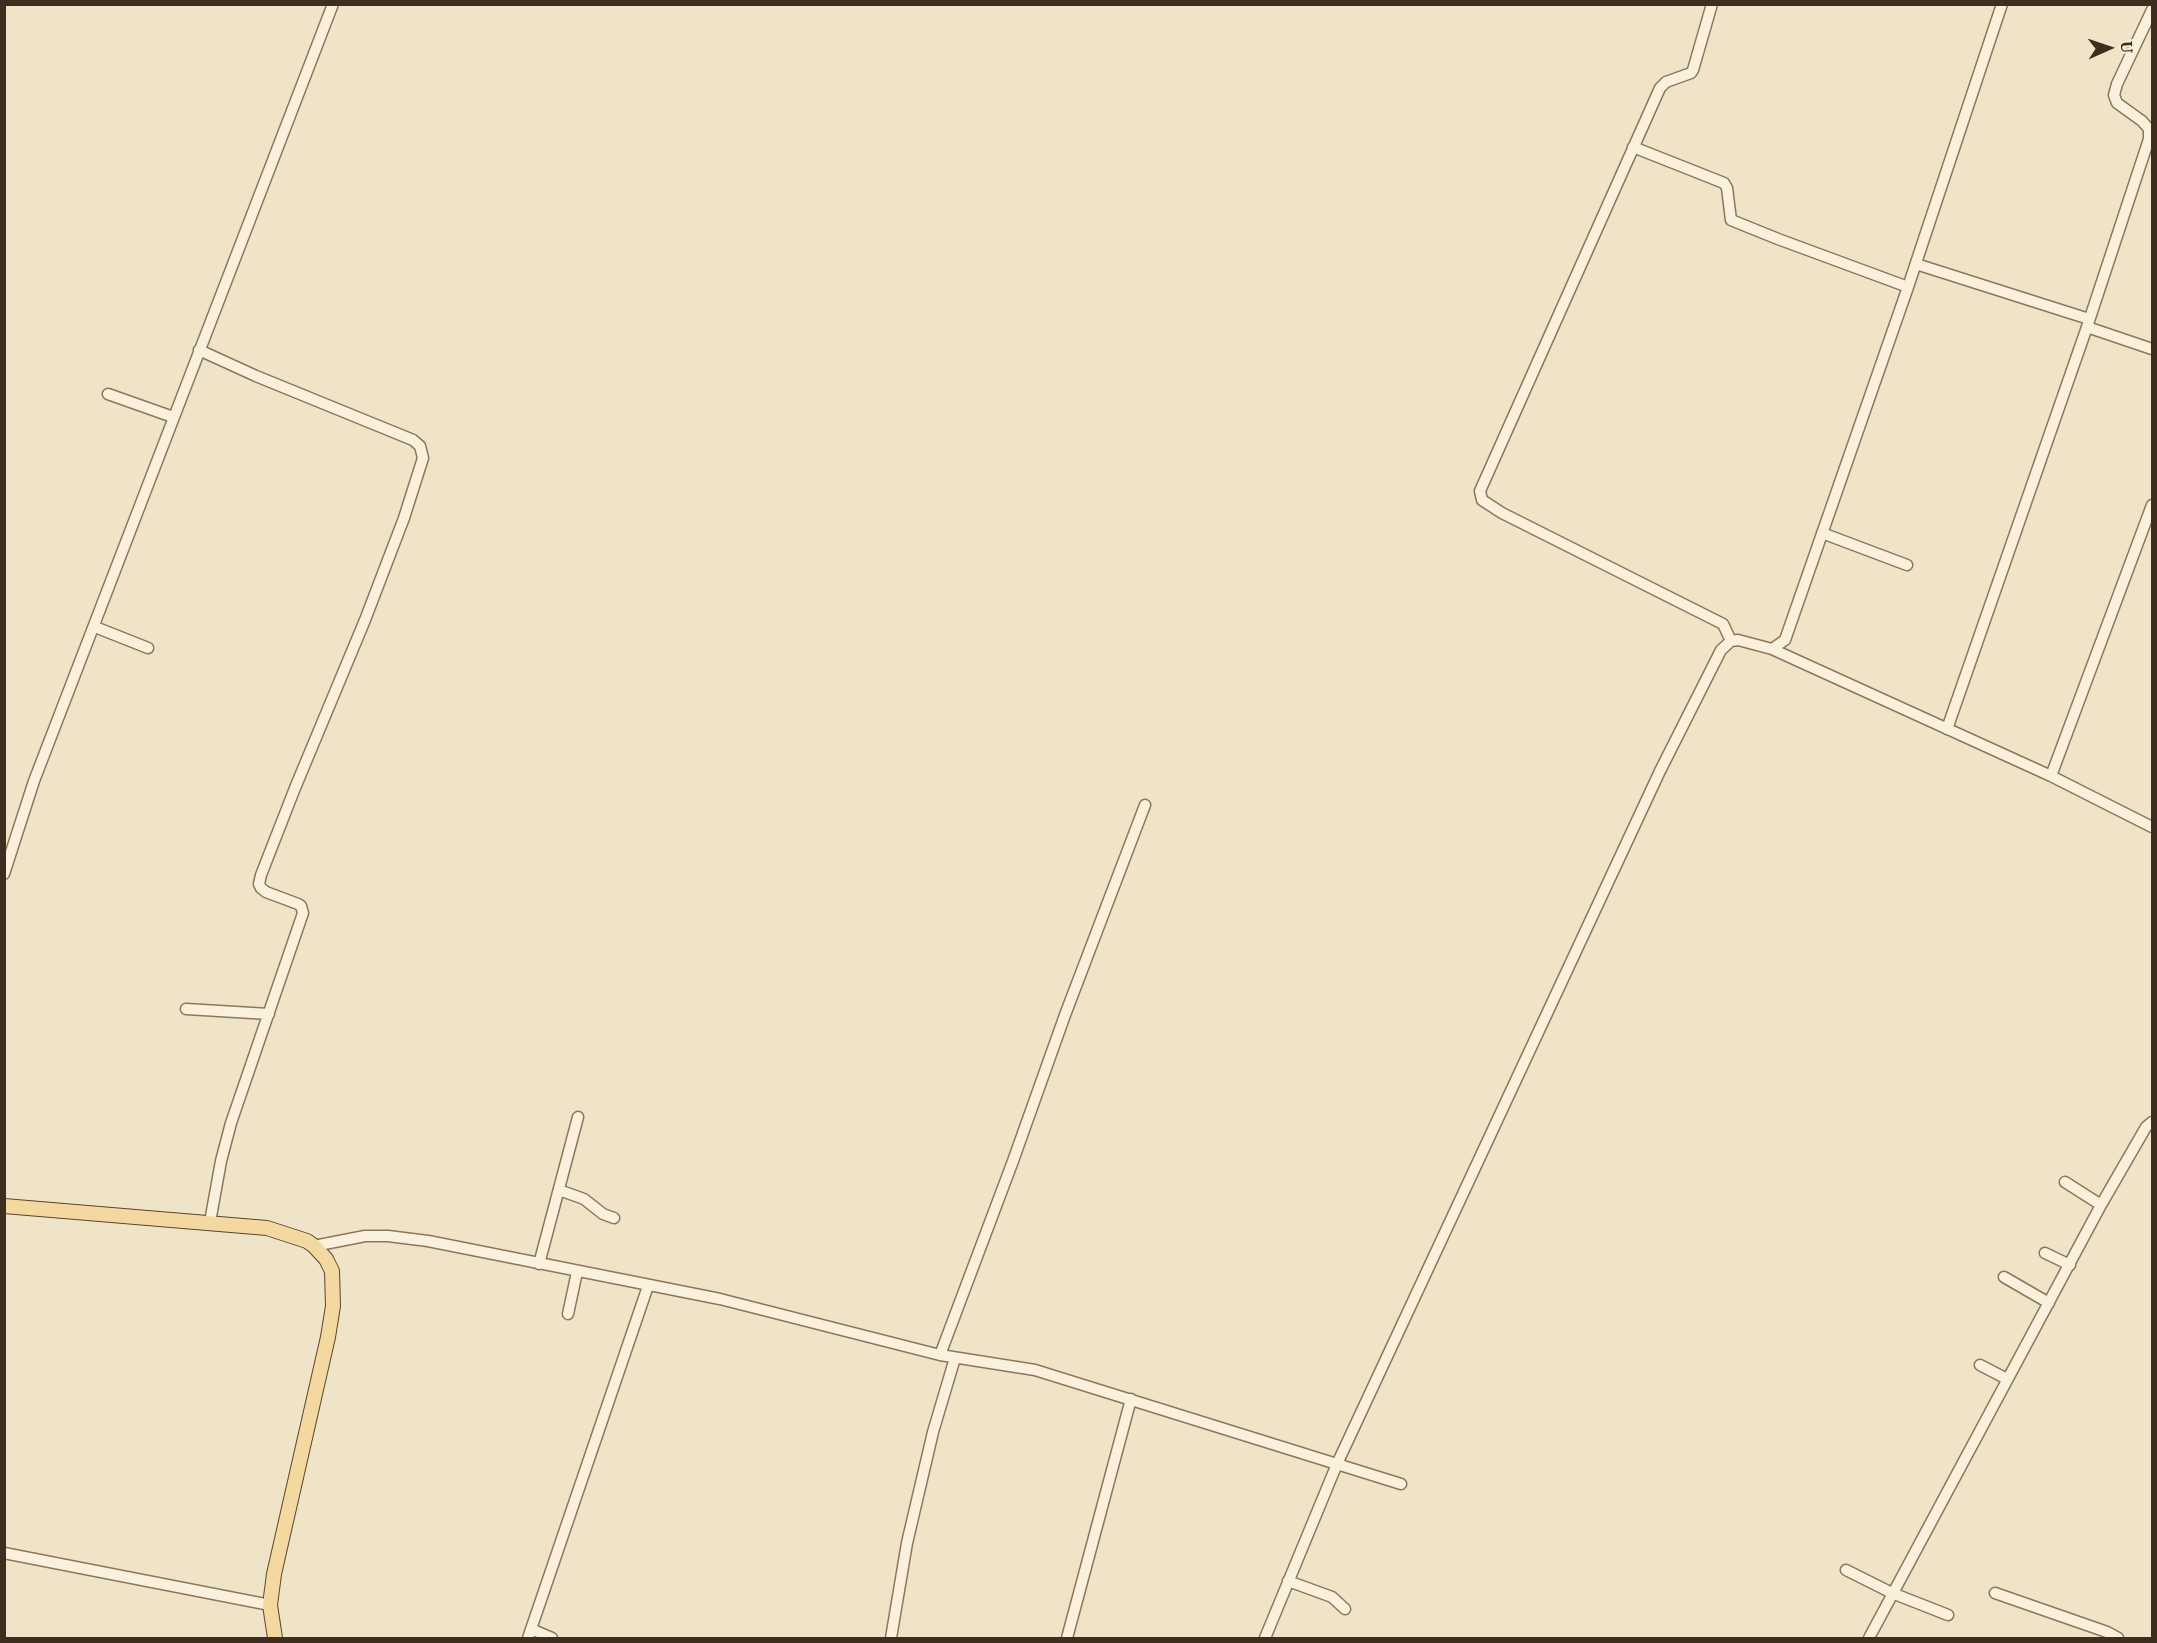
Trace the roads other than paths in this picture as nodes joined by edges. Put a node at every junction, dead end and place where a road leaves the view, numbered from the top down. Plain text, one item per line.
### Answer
1 (333, 4) edge
2 (1712, 4) edge
3 (2002, 4) edge
4 (2152, 10) edge
5 (1633, 147) junction
6 (1916, 264) junction
7 (1908, 288) junction
8 (2088, 323) junction
9 (2152, 349) edge
10 (199, 350) junction
11 (108, 394) dead end
12 (173, 417) junction
13 (2152, 505) edge
14 (1822, 533) junction
15 (1907, 565) dead end
16 (95, 627) junction
17 (1731, 641) junction
18 (148, 648) dead end
19 (1772, 649) junction
20 (1947, 729) junction
21 (2050, 776) junction
22 (1145, 805) dead end
23 (2152, 827) edge
24 (4, 874) edge
25 (186, 1009) dead end
26 (269, 1014) junction
27 (578, 1117) dead end
28 (2152, 1122) edge
29 (2065, 1182) dead end
30 (559, 1190) junction
31 (2101, 1204) junction
32 (4, 1206) edge
33 (614, 1218) dead end
34 (210, 1222) junction
35 (314, 1246) junction
36 (2045, 1253) dead end
37 (539, 1264) junction
38 (2070, 1265) junction
39 (577, 1272) junction
40 (2004, 1277) dead end
41 (648, 1286) junction
42 (2049, 1303) junction
43 (568, 1314) dead end
44 (940, 1356) junction
45 (955, 1358) junction
46 (1980, 1365) dead end
47 (2007, 1379) junction
48 (1131, 1399) junction
49 (1337, 1464) junction
50 (1401, 1484) dead end
51 (4, 1553) edge
52 (1846, 1570) dead end
53 (1288, 1581) junction
54 (1892, 1593) junction
55 (1995, 1593) dead end
56 (270, 1605) junction
57 (1345, 1609) dead end
58 (1948, 1615) dead end
59 (529, 1634) edge
60 (275, 1638) edge
61 (552, 1638) edge
62 (891, 1638) edge
63 (1067, 1638) edge
64 (1265, 1638) edge
65 (1869, 1638) edge
66 (2118, 1638) edge

1 - 10 street
2 - 5 street
3 - 6 street
4 - 8 street
5 - 7 street
5 - 17 street
6 - 7 street
6 - 8 street
7 - 14 street
8 - 9 street
8 - 20 street
10 - 12 street
10 - 26 street
11 - 12 street
12 - 16 street
13 - 21 street
14 - 15 street
14 - 19 street
16 - 18 street
16 - 24 street
17 - 19 street
17 - 49 street
19 - 20 street
20 - 21 street
21 - 23 street
22 - 44 street
25 - 26 street
26 - 34 street
27 - 30 street
28 - 31 street
29 - 31 street
30 - 33 street
30 - 37 street
31 - 38 street
32 - 34 main road
34 - 35 main road
35 - 37 street
35 - 56 main road
36 - 38 street
37 - 39 street
38 - 42 street
39 - 41 street
39 - 43 street
40 - 42 street
41 - 44 street
41 - 59 street
42 - 47 street
44 - 45 street
45 - 48 street
45 - 62 street
46 - 47 street
47 - 54 street
48 - 49 street
48 - 63 street
49 - 50 street
49 - 53 street
51 - 56 street
52 - 54 street
53 - 57 street
53 - 64 street
54 - 58 street
54 - 65 street
55 - 66 street
56 - 60 main road
59 - 61 street

